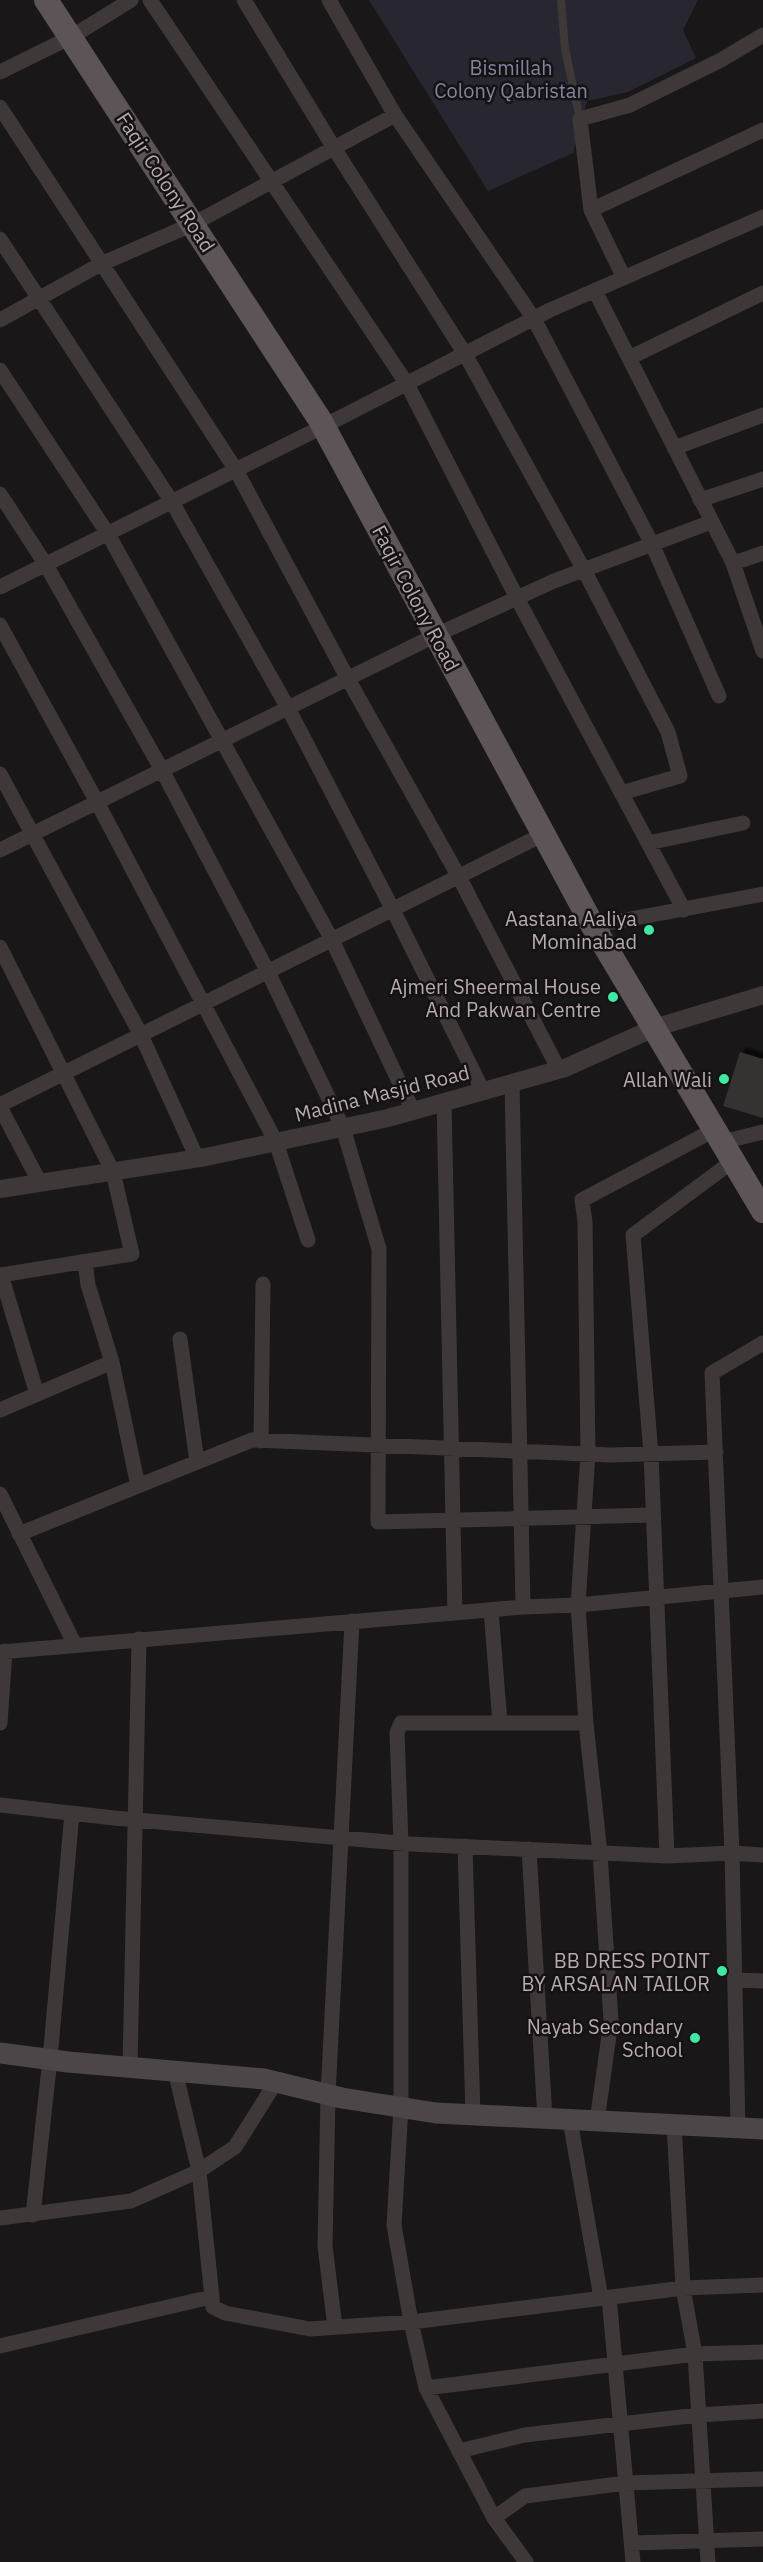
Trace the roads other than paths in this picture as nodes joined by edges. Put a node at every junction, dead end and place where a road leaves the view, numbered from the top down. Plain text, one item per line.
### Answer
1 (46, 0) edge
2 (131, 0) edge
3 (150, 0) edge
4 (244, 0) edge
5 (329, 0) edge
6 (561, 0) edge
7 (763, 35) edge
8 (71, 37) junction
9 (0, 72) edge
10 (0, 107) edge
11 (395, 115) junction
12 (580, 119) junction
13 (763, 130) edge
14 (334, 148) junction
15 (270, 182) junction
16 (591, 210) junction
17 (763, 218) edge
18 (193, 224) junction
19 (0, 239) edge
20 (101, 264) junction
21 (624, 278) junction
22 (595, 291) junction
23 (763, 293) edge
24 (38, 298) junction
25 (534, 319) junction
26 (0, 320) edge
27 (465, 354) junction
28 (629, 358) junction
29 (0, 370) edge
30 (407, 384) junction
31 (763, 415) edge
32 (324, 426) junction
33 (674, 448) junction
34 (236, 470) junction
35 (763, 479) edge
36 (0, 494) edge
37 (700, 500) junction
38 (172, 502) junction
39 (711, 522) junction
40 (108, 534) junction
41 (652, 544) junction
42 (763, 553) edge
43 (733, 563) junction
44 (46, 565) junction
45 (584, 570) junction
46 (0, 587) edge
47 (517, 598) junction
48 (0, 625) edge
49 (759, 625) edge
50 (436, 635) junction
51 (763, 651) edge
52 (348, 679) junction
53 (719, 696) dead end
54 (288, 708) junction
55 (222, 741) junction
56 (162, 770) junction
57 (0, 774) edge
58 (621, 793) junction
59 (97, 802) junction
60 (743, 823) dead end
61 (32, 834) junction
62 (544, 834) junction
63 (648, 843) junction
64 (0, 850) edge
65 (459, 877) junction
66 (763, 894) edge
67 (393, 910) junction
68 (684, 910) junction
69 (593, 926) junction
70 (332, 940) junction
71 (0, 946) edge
72 (268, 972) junction
73 (763, 995) edge
74 (202, 1005) junction
75 (654, 1028) junction
76 (141, 1035) junction
77 (559, 1070) junction
78 (63, 1072) junction
79 (512, 1083) junction
80 (483, 1091) junction
81 (444, 1102) junction
82 (0, 1106) edge
83 (413, 1111) junction
84 (343, 1128) junction
85 (763, 1132) edge
86 (276, 1142) junction
87 (723, 1144) junction
88 (197, 1158) junction
89 (113, 1172) junction
90 (40, 1183) junction
91 (0, 1189) edge
92 (763, 1210) edge
93 (308, 1240) dead end
94 (85, 1262) junction
95 (1, 1275) edge
96 (263, 1284) dead end
97 (180, 1339) dead end
98 (763, 1343) edge
99 (112, 1362) junction
100 (37, 1394) junction
101 (0, 1410) edge
102 (261, 1441) junction
103 (379, 1446) junction
104 (452, 1449) junction
105 (520, 1451) junction
106 (716, 1452) junction
107 (588, 1454) junction
108 (651, 1454) junction
109 (197, 1462) junction
110 (138, 1486) junction
111 (0, 1494) edge
112 (653, 1515) junction
113 (584, 1517) junction
114 (522, 1518) junction
115 (453, 1520) junction
116 (20, 1534) junction
117 (763, 1587) edge
118 (723, 1591) junction
119 (657, 1597) junction
120 (578, 1605) junction
121 (523, 1607) junction
122 (491, 1610) junction
123 (455, 1613) junction
124 (352, 1622) junction
125 (140, 1640) junction
126 (75, 1645) junction
127 (2, 1652) edge
128 (0, 1723) edge
129 (500, 1723) junction
130 (586, 1723) junction
131 (0, 1804) edge
132 (72, 1813) junction
133 (135, 1820) junction
134 (341, 1836) junction
135 (401, 1843) junction
136 (465, 1846) junction
137 (529, 1850) junction
138 (600, 1853) junction
139 (732, 1853) junction
140 (763, 1855) edge
141 (668, 1856) junction
142 (735, 1980) junction
143 (763, 1981) edge
144 (0, 2053) edge
145 (50, 2060) junction
146 (130, 2067) junction
147 (175, 2071) junction
148 (276, 2082) junction
149 (328, 2095) junction
150 (401, 2108) junction
151 (473, 2115) junction
152 (545, 2119) junction
153 (570, 2120) junction
154 (597, 2121) junction
155 (674, 2124) junction
156 (738, 2128) junction
157 (763, 2129) edge
158 (199, 2171) junction
159 (33, 2215) junction
160 (0, 2218) edge
161 (763, 2285) edge
162 (683, 2288) junction
163 (211, 2296) junction
164 (605, 2297) junction
165 (411, 2322) junction
166 (335, 2327) junction
167 (0, 2346) edge
168 (763, 2352) edge
169 (695, 2354) junction
170 (616, 2364) junction
171 (426, 2388) junction
172 (763, 2411) edge
173 (698, 2415) junction
174 (621, 2424) junction
175 (459, 2451) junction
176 (763, 2479) edge
177 (704, 2480) junction
178 (626, 2483) junction
179 (494, 2518) junction
180 (763, 2539) edge
181 (708, 2540) junction
182 (632, 2543) junction
183 (526, 2562) edge
184 (633, 2562) edge
185 (708, 2562) edge

1 - 8 main road, Faqir Colony Road
2 - 8 street
3 - 15 street
4 - 14 street
5 - 11 street
6 - 12 lane
7 - 12 street
8 - 9 street
8 - 18 main road, Faqir Colony Road
10 - 20 street
11 - 14 street
11 - 25 street
12 - 16 street
13 - 16 street
14 - 15 street
14 - 27 street
15 - 18 street
15 - 30 street
16 - 21 street
17 - 21 street
18 - 20 street
18 - 32 main road, Faqir Colony Road
19 - 24 street
20 - 24 street
20 - 34 street
21 - 22 street
22 - 25 street
22 - 28 street
23 - 28 street
24 - 26 street
24 - 38 street
25 - 27 street
25 - 41 street
27 - 30 street
27 - 45 street
28 - 33 street
29 - 40 street
30 - 32 street
30 - 47 street
31 - 33 street
32 - 34 street
32 - 50 main road, Faqir Colony Road
33 - 37 street
34 - 38 street
34 - 52 street
35 - 37 street
36 - 44 street
37 - 39 street
38 - 40 street
38 - 54 street
39 - 41 street
39 - 43 street
40 - 44 street
40 - 55 street
41 - 45 street
41 - 53 street
42 - 43 street
43 - 49 street
44 - 46 street
44 - 56 street
45 - 47 street
45 - 58 street
47 - 50 street
47 - 58 street
48 - 59 street
49 - 51 street
50 - 52 street
50 - 62 main road, Faqir Colony Road
52 - 54 street
52 - 65 street
54 - 55 street
54 - 67 street
55 - 56 street
55 - 70 street
56 - 59 street
56 - 72 street
57 - 61 street
58 - 63 street
59 - 61 street
59 - 74 street
60 - 63 street
61 - 64 street
61 - 76 street
62 - 65 street
62 - 69 main road, Faqir Colony Road
63 - 68 street
65 - 67 street
65 - 77 street
66 - 68 street
67 - 70 street
67 - 80 street
68 - 69 street
69 - 75 main road, Faqir Colony Road
70 - 72 street
70 - 83 street
71 - 78 street
72 - 74 street
72 - 84 street
73 - 75 street, Madina Masjid Road
74 - 76 street
74 - 86 street
75 - 77 street, Madina Masjid Road
75 - 87 main road, Faqir Colony Road
76 - 78 street
76 - 88 street
77 - 79 street, Madina Masjid Road
78 - 82 street
78 - 89 street
79 - 80 street, Madina Masjid Road
79 - 105 street
80 - 81 street, Madina Masjid Road
81 - 83 street, Madina Masjid Road
81 - 104 street
82 - 90 street
83 - 84 street, Madina Masjid Road
84 - 86 street, Madina Masjid Road
84 - 103 street
85 - 87 street
86 - 88 street, Madina Masjid Road
86 - 93 street
87 - 92 main road, Faqir Colony Road
87 - 107 street
87 - 108 street
88 - 89 street, Madina Masjid Road
89 - 90 street, Madina Masjid Road
89 - 94 street
90 - 91 street, Madina Masjid Road
94 - 95 street
94 - 99 street
95 - 100 street
96 - 102 street
97 - 109 street
98 - 106 street
99 - 100 street
99 - 110 street
100 - 101 street
102 - 103 street
102 - 109 street
103 - 104 street
103 - 115 street
104 - 105 street
104 - 115 street
105 - 107 street
105 - 114 street
106 - 108 street
106 - 118 street
107 - 108 street
107 - 113 street
108 - 112 street
109 - 110 street
110 - 116 street
111 - 116 street
112 - 113 street
112 - 119 street
113 - 114 street
113 - 120 street
114 - 115 street
114 - 121 street
115 - 123 street
116 - 126 street
117 - 118 street
118 - 119 street
118 - 139 street
119 - 120 street
119 - 141 street
120 - 121 street
120 - 130 street
121 - 122 street
122 - 123 street
122 - 129 street
123 - 124 street
124 - 125 street
124 - 134 street
125 - 126 street
125 - 133 street
126 - 127 street
127 - 128 street
129 - 130 street
129 - 135 street
130 - 138 street
131 - 132 street
132 - 133 street
132 - 145 street
133 - 134 street
133 - 146 street
134 - 135 street
134 - 149 street
135 - 136 street
135 - 150 street
136 - 137 street
136 - 151 street
137 - 138 street
137 - 152 street
138 - 141 street
138 - 154 street
139 - 140 street
139 - 141 street
139 - 142 street
142 - 143 street
142 - 156 street
144 - 145 main road
145 - 146 main road
145 - 159 street
146 - 147 main road
147 - 148 main road
147 - 158 street
148 - 149 main road
148 - 158 street
149 - 150 main road
149 - 166 street
150 - 151 main road
150 - 165 street
151 - 152 main road
152 - 153 main road
153 - 154 main road
153 - 164 street
154 - 155 main road
155 - 156 main road
155 - 162 street
156 - 157 main road
158 - 159 street
158 - 163 street
159 - 160 street
161 - 162 street
162 - 164 street
162 - 169 street
163 - 166 street
163 - 167 street
164 - 165 street
164 - 170 street
165 - 166 street
165 - 171 street
168 - 169 street
169 - 170 street
169 - 173 street
170 - 171 street
170 - 174 street
171 - 175 street
172 - 173 street
173 - 174 street
173 - 177 street
174 - 175 street
174 - 178 street
175 - 179 street
176 - 177 street
177 - 178 street
177 - 181 street
178 - 179 street
178 - 182 street
179 - 183 street
180 - 181 street
181 - 182 street
181 - 185 street
182 - 184 street

